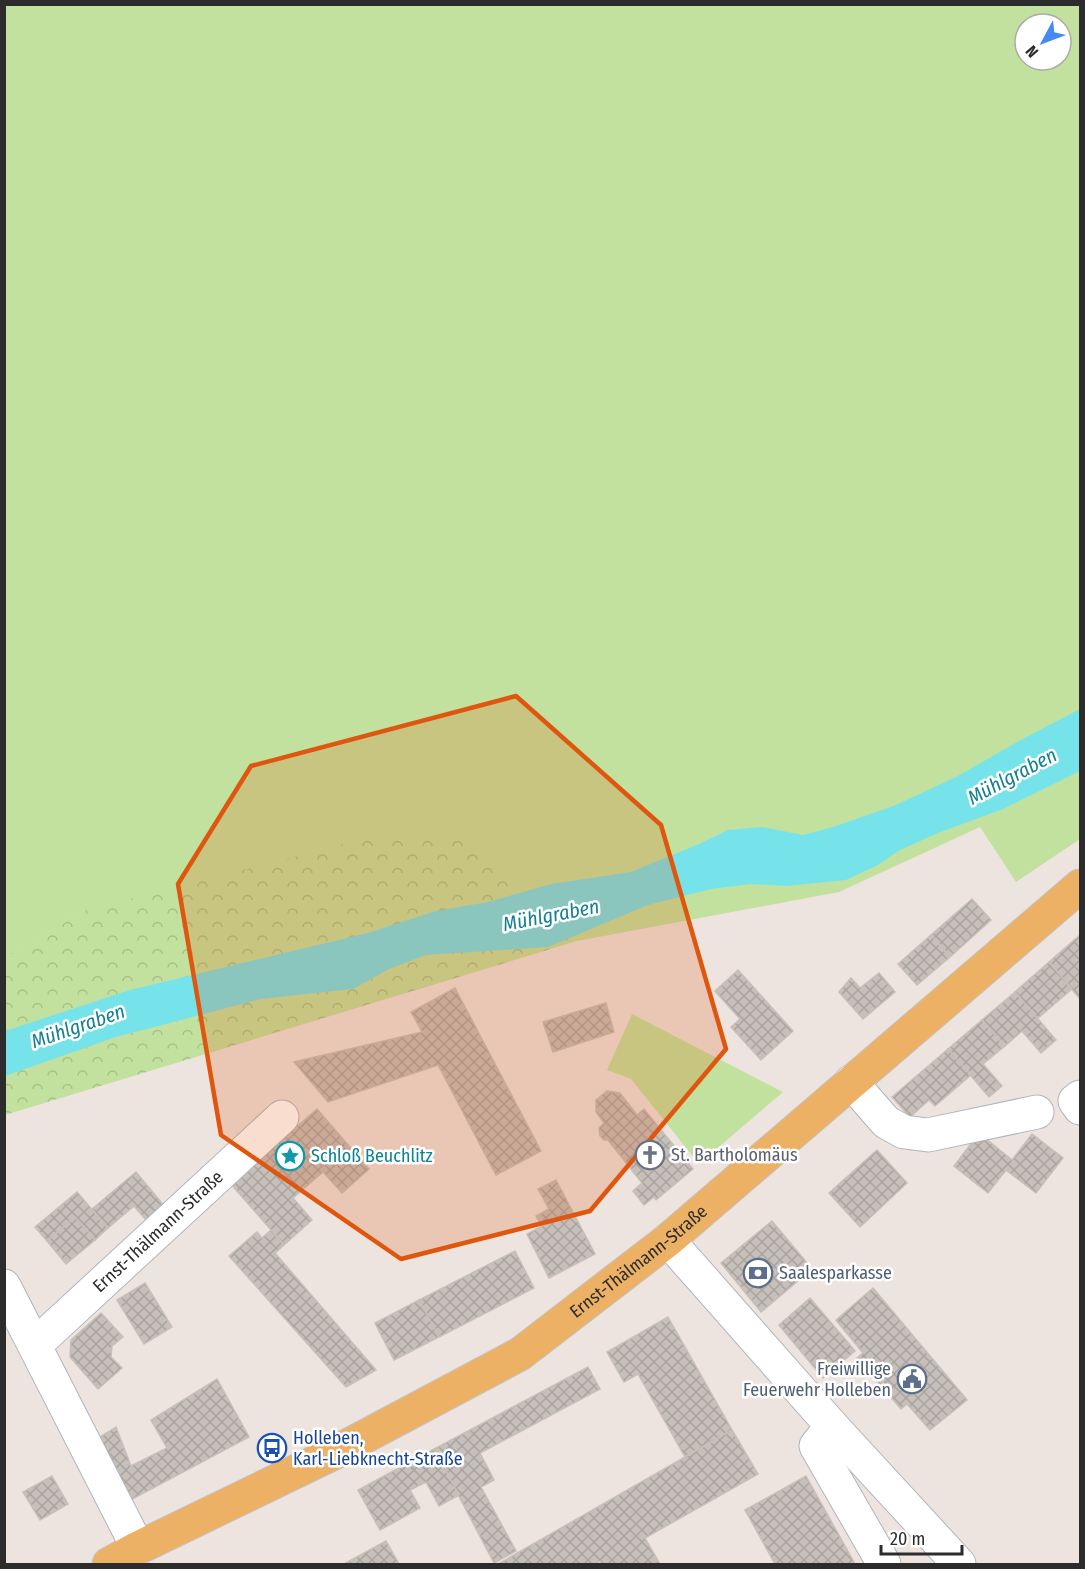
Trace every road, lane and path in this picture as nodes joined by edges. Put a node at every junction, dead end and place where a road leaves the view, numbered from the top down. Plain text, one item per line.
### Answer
1 (1080, 886) edge
2 (851, 1082) junction
3 (1080, 1097) edge
4 (1080, 1108) edge
5 (1037, 1112) dead end
6 (282, 1117) dead end
7 (668, 1240) junction
8 (4, 1287) edge
9 (36, 1344) junction
10 (832, 1426) junction
11 (138, 1548) junction
12 (109, 1564) edge
13 (884, 1564) edge
14 (959, 1564) edge

1 - 2 main road, Ernst-Thälmann-Straße
2 - 5 street
2 - 7 main road, Ernst-Thälmann-Straße
3 - 4 street
6 - 9 street, Ernst-Thälmann-Straße
7 - 10 street
7 - 11 main road, Ernst-Thälmann-Straße
8 - 9 street
9 - 11 street
10 - 13 street
10 - 14 street
11 - 12 main road, Ernst-Thälmann-Straße

